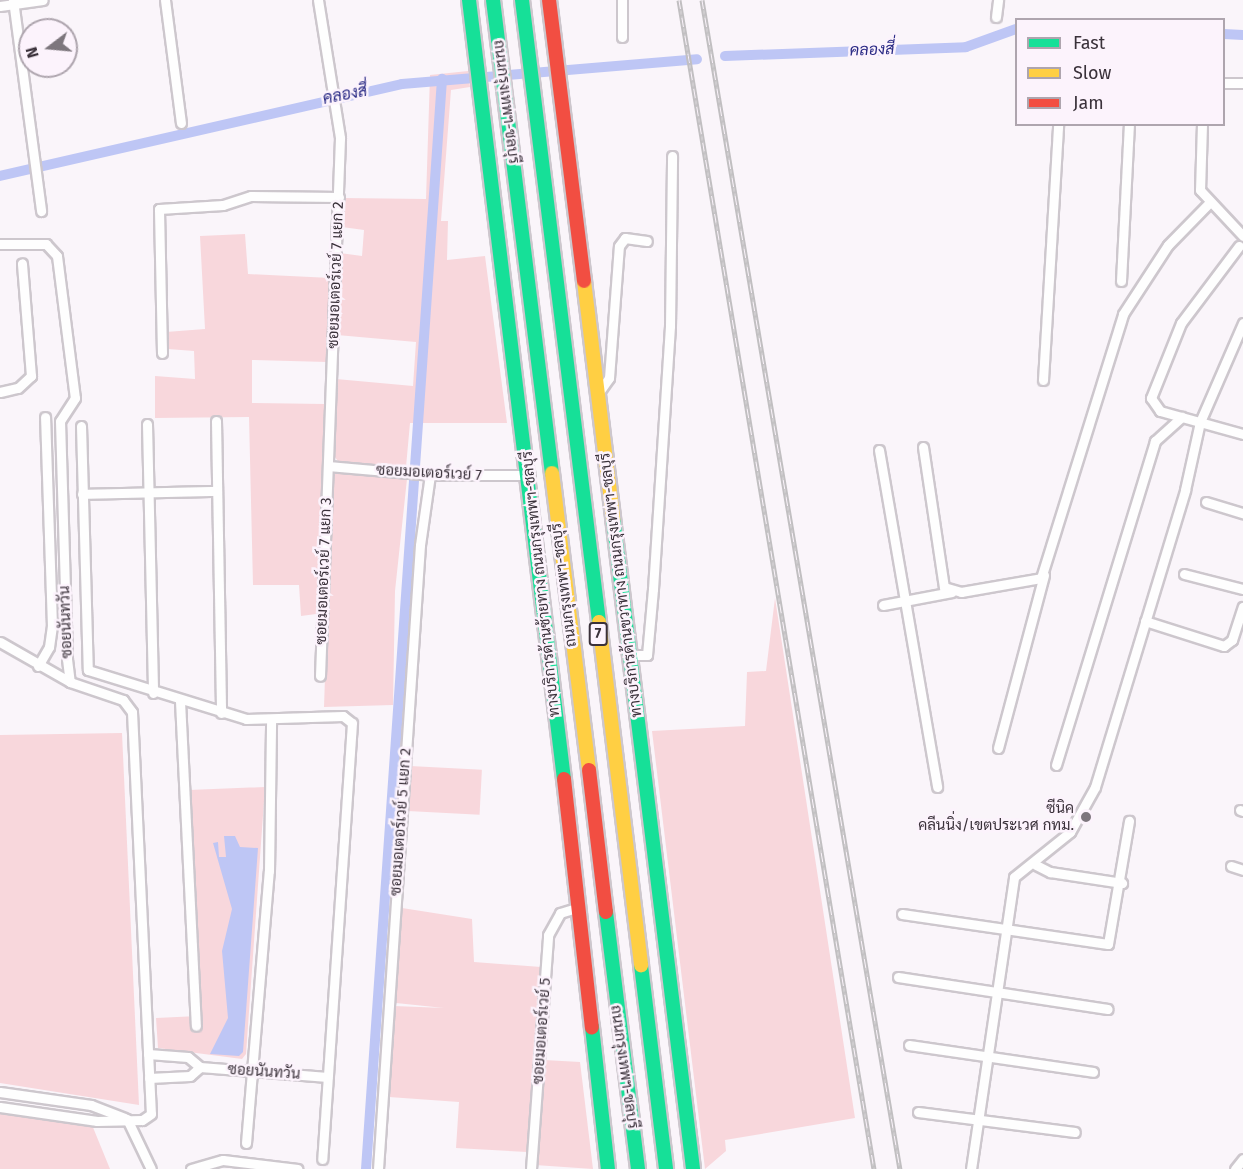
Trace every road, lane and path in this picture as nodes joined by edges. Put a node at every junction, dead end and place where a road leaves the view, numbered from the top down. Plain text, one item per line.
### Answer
1 (43, 0) edge
2 (165, 0) edge
3 (318, 0) edge
4 (469, 0) edge
5 (493, 0) edge
6 (522, 0) edge
7 (549, 0) edge
8 (622, 0) edge
9 (998, 0) edge
10 (13, 2) edge
11 (0, 6) edge
12 (996, 17) dead end
13 (622, 37) dead end
14 (1225, 83) edge
15 (1243, 83) edge
16 (182, 123) dead end
17 (1058, 126) edge
18 (1129, 126) edge
19 (1202, 126) edge
20 (672, 156) dead end
21 (339, 197) junction
22 (1209, 203) junction
23 (40, 211) dead end
24 (1242, 239) edge
25 (647, 240) dead end
26 (0, 244) edge
27 (22, 263) dead end
28 (1121, 281) dead end
29 (1243, 323) edge
30 (162, 353) dead end
31 (1043, 380) dead end
32 (0, 392) edge
33 (597, 395) junction
34 (45, 417) dead end
35 (1182, 417) junction
36 (216, 421) dead end
37 (1200, 422) junction
38 (147, 424) dead end
39 (81, 426) dead end
40 (1243, 434) edge
41 (923, 447) dead end
42 (879, 450) dead end
43 (327, 466) junction
44 (428, 475) junction
45 (530, 475) junction
46 (217, 491) junction
47 (148, 493) junction
48 (82, 494) junction
49 (1206, 502) dead end
50 (1243, 513) edge
51 (1044, 574) junction
52 (1184, 574) dead end
53 (1243, 589) edge
54 (952, 592) junction
55 (904, 601) junction
56 (883, 605) dead end
57 (1243, 607) edge
58 (1145, 621) junction
59 (0, 642) edge
60 (629, 655) junction
61 (38, 666) junction
62 (320, 676) dead end
63 (70, 682) junction
64 (153, 693) junction
65 (180, 701) junction
66 (221, 713) junction
67 (271, 719) junction
68 (998, 748) dead end
69 (1056, 765) dead end
70 (937, 787) dead end
71 (1129, 821) dead end
72 (1036, 865) junction
73 (1231, 867) dead end
74 (1243, 870) edge
75 (1122, 883) junction
76 (576, 908) junction
77 (902, 914) dead end
78 (1005, 930) junction
79 (898, 978) dead end
80 (996, 992) junction
81 (1108, 1009) dead end
82 (196, 1026) dead end
83 (909, 1045) dead end
84 (148, 1054) junction
85 (986, 1056) junction
86 (200, 1067) junction
87 (252, 1071) junction
88 (1093, 1072) dead end
89 (328, 1077) junction
90 (149, 1078) junction
91 (0, 1092) edge
92 (40, 1098) junction
93 (0, 1107) edge
94 (918, 1112) dead end
95 (37, 1113) junction
96 (127, 1119) junction
97 (976, 1120) junction
98 (1075, 1132) dead end
99 (246, 1143) dead end
100 (322, 1159) dead end
101 (1243, 1159) edge
102 (249, 1166) edge
103 (151, 1169) edge
104 (191, 1169) edge
105 (297, 1169) edge
106 (378, 1169) edge
107 (531, 1169) edge
108 (608, 1169) edge
109 (638, 1169) edge
110 (666, 1169) edge
111 (693, 1169) edge
112 (971, 1169) edge
113 (1235, 1169) edge

1 - 10 street
2 - 16 street
3 - 21 street, ซอยมอเตอร์เวย์ 7 แยก 2
4 - 45 main road, ทางบริการด้านซ้ายทาง ถนนกรุงเทพฯ-ชลบุรี
5 - 109 main road, ถนนกรุงเทพฯ-ชลบุรี / 7
6 - 110 main road, ถนนกรุงเทพฯ-ชลบุรี / 7
7 - 33 main road, ทางบริการด้านขวาทาง ถนนกรุงเทพฯ-ชลบุรี
8 - 13 street
9 - 12 street
10 - 11 street
10 - 23 street
14 - 15 street
17 - 31 street
18 - 28 street
19 - 22 street
20 - 60 street
21 - 30 street
21 - 43 street, ซอยมอเตอร์เวย์ 7 แยก 2
22 - 24 street
22 - 51 street
24 - 35 street
25 - 33 street
26 - 63 street, ซอยนันทวัน
27 - 32 street
29 - 37 street
33 - 60 main road, ทางบริการด้านขวาทาง ถนนกรุงเทพฯ-ชลบุรี
34 - 61 street
35 - 37 street
35 - 69 street
36 - 46 street
37 - 40 street
37 - 58 street
38 - 47 street
39 - 48 street
41 - 54 street
42 - 55 street
43 - 44 street, ซอยมอเตอร์เวย์ 7
43 - 62 street, ซอยมอเตอร์เวย์ 7 แยก 3
44 - 45 street, ซอยมอเตอร์เวย์ 7
44 - 106 street, ซอยมอเตอร์เวย์ 5 แยก 2
45 - 76 main road, ทางบริการด้านซ้ายทาง ถนนกรุงเทพฯ-ชลบุรี
46 - 47 street
46 - 66 street
47 - 48 street
47 - 64 street
48 - 64 street
49 - 50 street
51 - 54 street
51 - 68 street
52 - 53 street
54 - 55 street
55 - 56 street
55 - 70 street
57 - 58 street
58 - 72 street
59 - 61 street
60 - 111 main road, ทางบริการด้านขวาทาง ถนนกรุงเทพฯ-ชลบุรี
61 - 63 street
63 - 84 street
64 - 65 street
65 - 66 street
65 - 82 street
66 - 67 street
67 - 87 street
67 - 89 street
71 - 75 street
72 - 75 street
72 - 78 street
73 - 74 street
75 - 78 street
76 - 107 street, ซอยมอเตอร์เวย์ 5
76 - 108 main road, ทางบริการด้านซ้ายทาง ถนนกรุงเทพฯ-ชลบุรี
77 - 78 street
78 - 80 street
79 - 80 street
80 - 81 street
80 - 85 street
83 - 85 street
84 - 86 street, ซอยนันทวัน
84 - 90 street
85 - 88 street
85 - 97 street
86 - 87 street, ซอยนันทวัน
86 - 90 street, ซอยนันทวัน
87 - 89 street, ซอยนันทวัน
87 - 99 street
89 - 100 street
90 - 96 street
91 - 92 street
92 - 95 street
92 - 96 street
93 - 95 street
94 - 97 street
95 - 96 street
96 - 103 street
97 - 98 street
97 - 112 street
101 - 113 street
102 - 104 street
102 - 105 street

